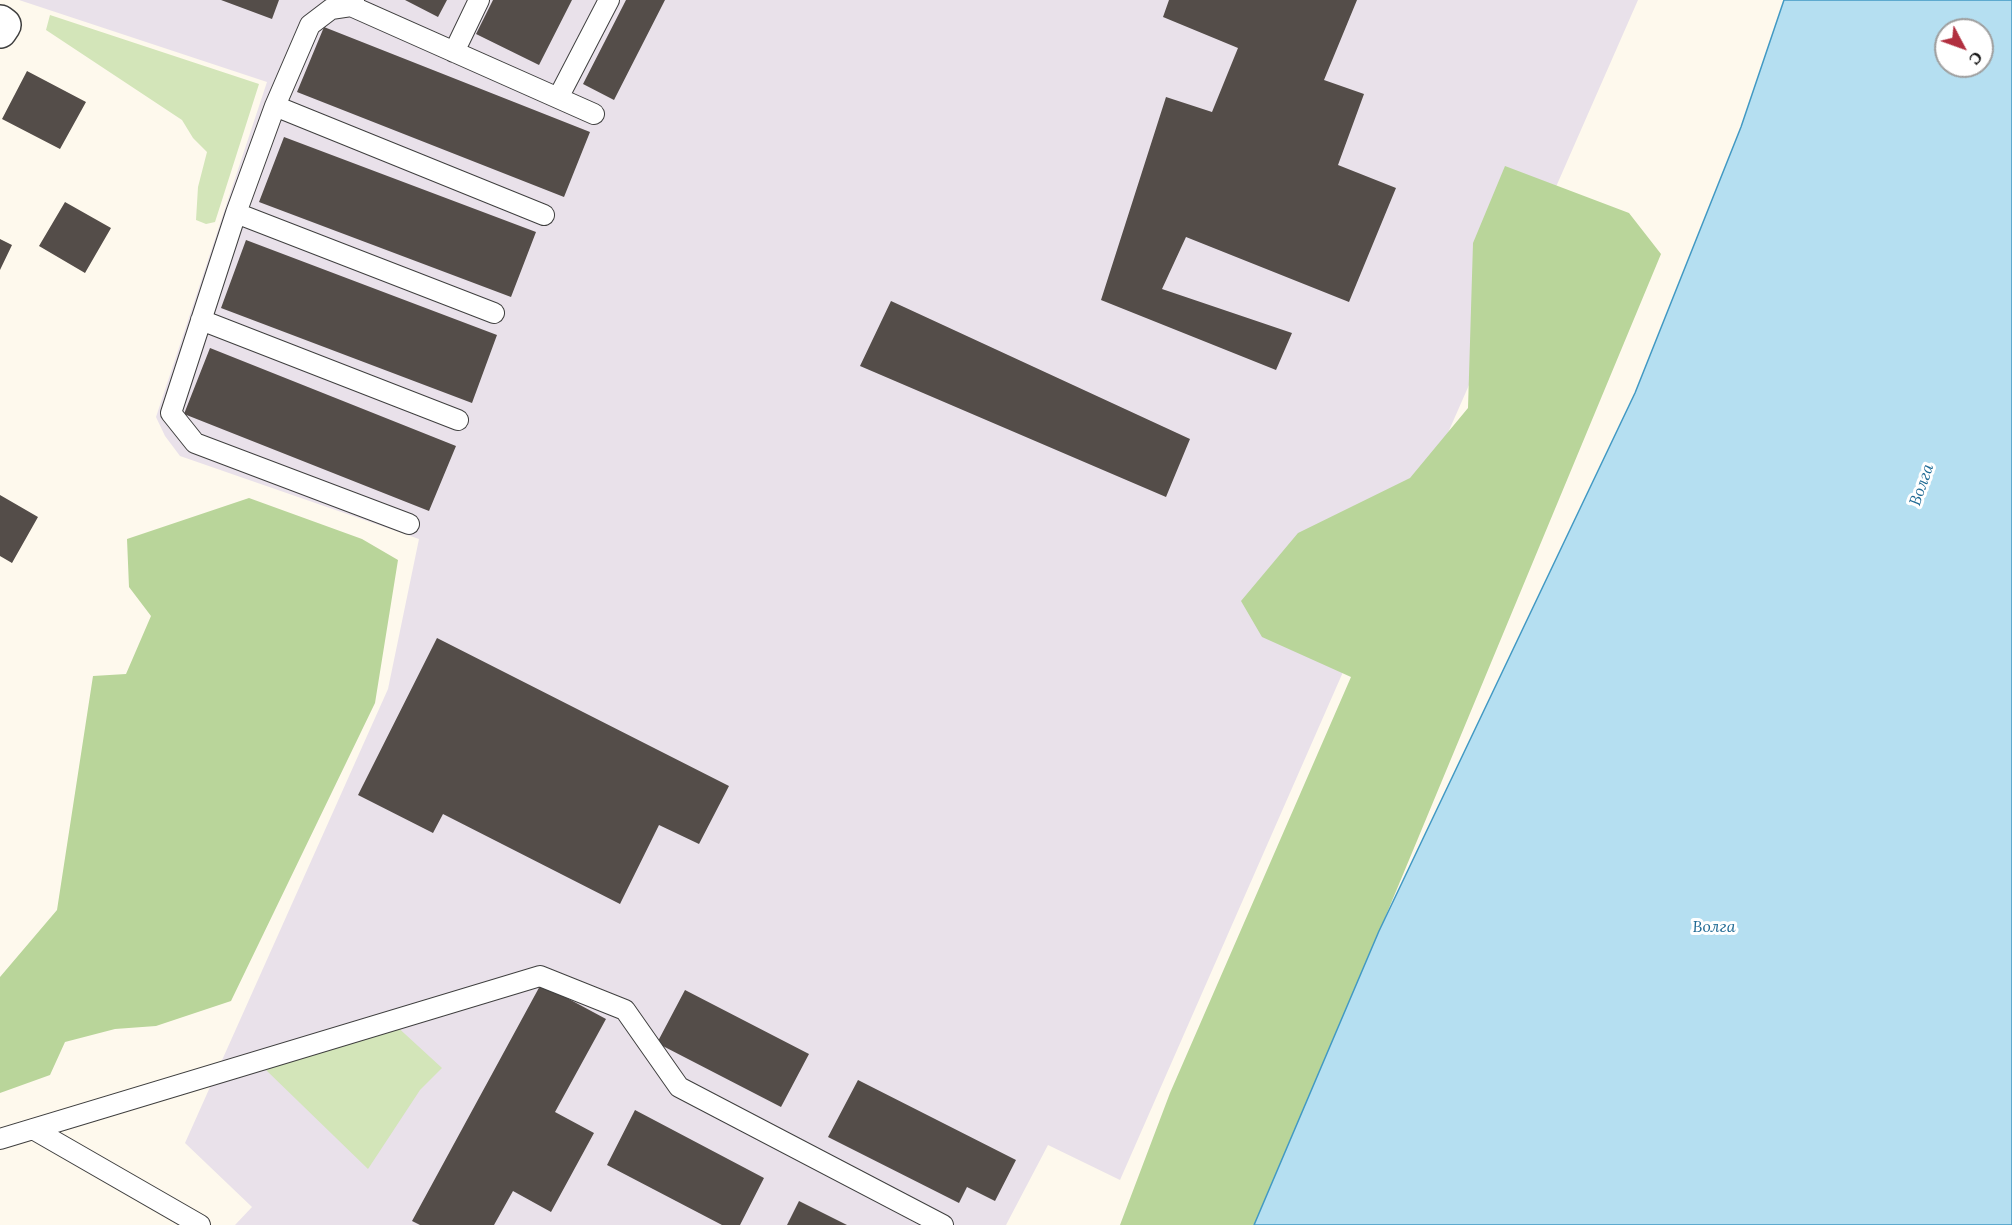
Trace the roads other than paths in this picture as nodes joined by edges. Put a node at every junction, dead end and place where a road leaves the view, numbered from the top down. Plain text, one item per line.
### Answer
1 (479, 0) edge
2 (609, 0) edge
3 (352, 3) edge
4 (454, 52) junction
5 (558, 98) junction
6 (275, 106) junction
7 (594, 114) dead end
8 (236, 213) junction
9 (544, 214) dead end
10 (494, 313) dead end
11 (201, 320) junction
12 (458, 420) dead end
13 (409, 524) dead end
14 (33, 1129) junction
15 (0, 1139) edge
16 (200, 1225) edge
17 (943, 1225) edge

1 - 4 lane
2 - 5 lane
3 - 4 lane
3 - 6 lane
4 - 5 lane
5 - 7 lane
6 - 8 lane
6 - 9 lane
8 - 10 lane
8 - 11 lane
11 - 12 lane
11 - 13 lane
14 - 15 lane
14 - 16 lane
14 - 17 lane

